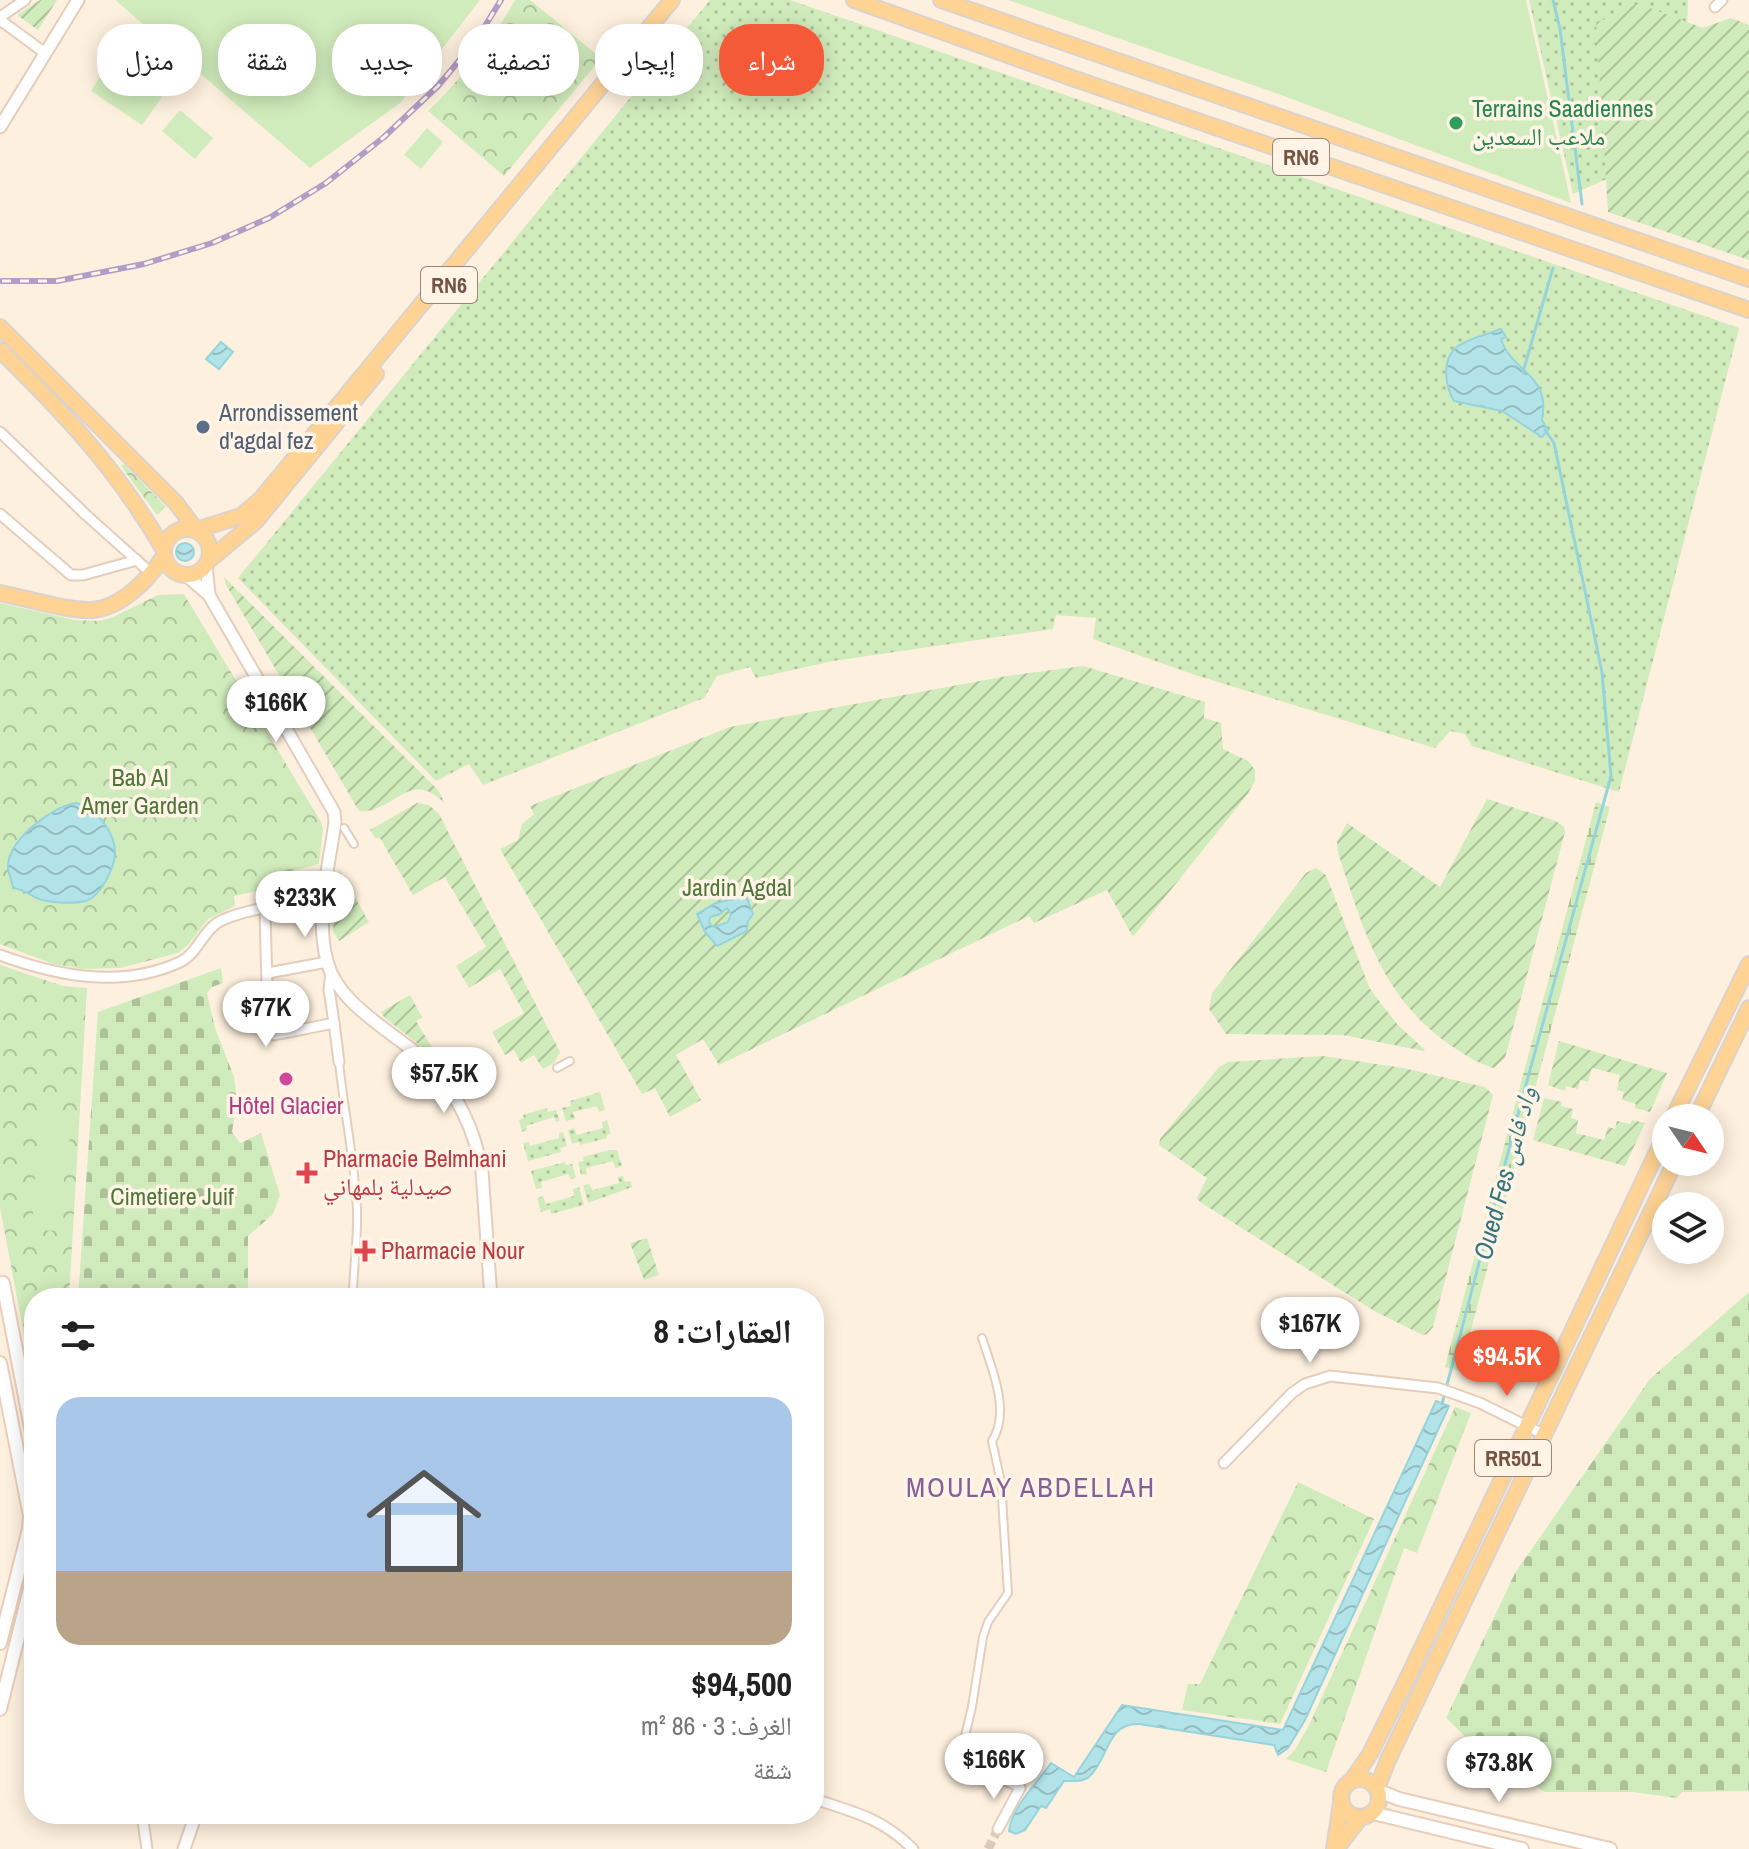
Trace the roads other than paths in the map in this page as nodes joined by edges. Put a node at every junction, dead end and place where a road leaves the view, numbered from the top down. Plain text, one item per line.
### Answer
1 (25, 0) edge
2 (78, 0) edge
3 (672, 0) edge
4 (683, 0) edge
5 (854, 0) edge
6 (941, 0) edge
7 (0, 19) edge
8 (45, 53) junction
9 (0, 127) edge
10 (1749, 279) edge
11 (1749, 310) edge
12 (0, 327) edge
13 (0, 350) edge
14 (0, 432) edge
15 (0, 514) edge
16 (196, 530) junction
17 (164, 553) junction
18 (137, 560) junction
19 (207, 563) junction
20 (152, 574) junction
21 (182, 574) junction
22 (0, 593) edge
23 (209, 595) junction
24 (344, 828) dead end
25 (354, 844) dead end
26 (325, 898) junction
27 (265, 910) junction
28 (0, 955) edge
29 (1749, 964) edge
30 (329, 968) junction
31 (268, 973) junction
32 (1749, 1008) edge
33 (334, 1023) junction
34 (570, 1061) dead end
35 (339, 1062) joint
36 (557, 1068) dead end
37 (1680, 1104) edge
38 (1702, 1104) edge
39 (1652, 1163) edge
40 (1668, 1176) edge
41 (2, 1276) edge
42 (353, 1288) edge
43 (490, 1288) edge
44 (982, 1338) dead end
45 (0, 1363) edge
46 (24, 1391) edge
47 (1527, 1428) junction
48 (1545, 1435) junction
49 (1224, 1463) dead end
50 (24, 1485) edge
51 (24, 1550) edge
52 (24, 1613) edge
53 (0, 1643) edge
54 (0, 1709) edge
55 (1352, 1780) junction
56 (1020, 1788) joint
57 (1378, 1790) junction
58 (824, 1802) edge
59 (1341, 1803) junction
60 (1367, 1815) junction
61 (143, 1824) edge
62 (193, 1824) edge
63 (998, 1829) tunnel mouth
64 (147, 1849) edge
65 (184, 1849) edge
66 (913, 1849) edge
67 (1335, 1849) edge
68 (1522, 1849) edge
69 (1610, 1849) edge

1 - 7 street
2 - 8 street
3 - 16 main road, RN6
4 - 19 main road, RN6
5 - 11 main road, RN6
6 - 10 main road, RN6
7 - 8 street
8 - 9 street
12 - 16 main road
13 - 17 main road
14 - 18 street
15 - 18 street
16 - 17 main road, RN6
16 - 19 main road
17 - 20 main road, RN6
17 - 21 main road
18 - 20 street
19 - 21 main road, RN6
19 - 23 street
20 - 21 main road, RN6
20 - 22 main road, RN6
21 - 23 street
23 - 26 street
24 - 25 street
26 - 27 street
26 - 30 street
27 - 28 street
27 - 31 street
29 - 37 main road
30 - 31 street
30 - 33 street
30 - 43 street
31 - 33 street
32 - 38 main road
33 - 35 street
34 - 36 street
35 - 42 street
39 - 47 main road, RR501
40 - 48 main road, RR501
41 - 46 main road
44 - 56 street
45 - 50 main road
47 - 48 street
47 - 49 street
47 - 55 main road, RR501
48 - 57 main road, RR501
51 - 53 main road
52 - 54 main road
55 - 57 main road
55 - 59 main road, RR501
56 - 63 street
57 - 60 main road, RR501
57 - 69 main road
58 - 66 street
59 - 60 main road
59 - 67 main road
60 - 67 main road
60 - 68 main road
61 - 64 street
62 - 65 street

